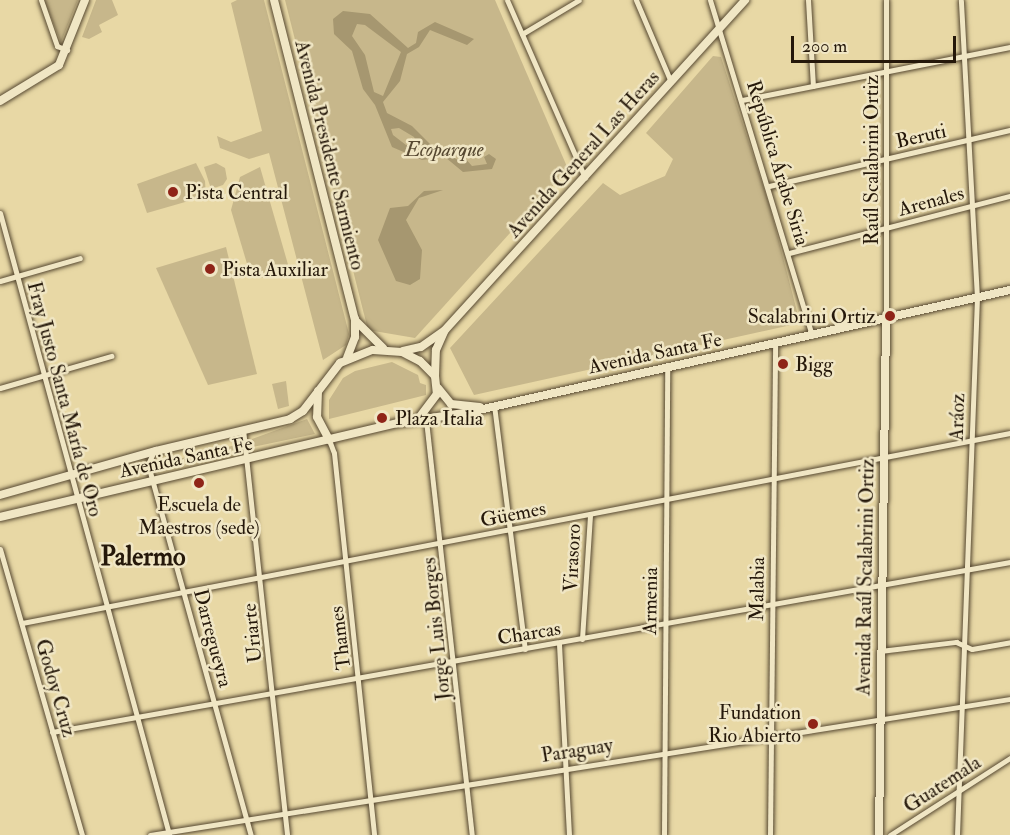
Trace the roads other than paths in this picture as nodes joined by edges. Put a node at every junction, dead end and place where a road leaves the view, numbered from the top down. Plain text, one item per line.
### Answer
1 (41, 0) edge
2 (85, 0) edge
3 (274, 0) edge
4 (507, 0) edge
5 (579, 0) edge
6 (636, 0) edge
7 (710, 0) edge
8 (745, 0) edge
9 (808, 0) edge
10 (886, 0) edge
11 (961, 0) edge
12 (721, 27) junction
13 (522, 34) junction
14 (1010, 47) edge
15 (67, 50) junction
16 (964, 58) junction
17 (887, 73) junction
18 (671, 82) junction
19 (813, 86) junction
20 (742, 99) junction
21 (0, 100) edge
22 (1010, 130) edge
23 (968, 141) junction
24 (888, 159) junction
25 (585, 178) junction
26 (769, 186) junction
27 (1010, 196) edge
28 (973, 205) junction
29 (0, 213) edge
30 (885, 228) junction
31 (789, 253) junction
32 (80, 258) dead end
33 (15, 277) junction
34 (0, 281) edge
35 (1010, 290) edge
36 (977, 298) junction
37 (355, 319) junction
38 (886, 319) junction
39 (445, 330) junction
40 (812, 336) junction
41 (775, 344) junction
42 (383, 348) junction
43 (402, 352) junction
44 (111, 356) dead end
45 (347, 358) junction
46 (667, 367) junction
47 (43, 376) junction
48 (435, 376) junction
49 (0, 388) edge
50 (438, 388) junction
51 (318, 390) junction
52 (494, 405) junction
53 (483, 407) junction
54 (422, 420) junction
55 (243, 429) junction
56 (1010, 434) edge
57 (329, 440) junction
58 (971, 441) junction
59 (154, 452) junction
60 (884, 456) junction
61 (249, 460) junction
62 (70, 474) junction
63 (774, 480) junction
64 (153, 482) junction
65 (0, 495) edge
66 (76, 498) junction
67 (666, 500) junction
68 (590, 514) junction
69 (0, 517) edge
70 (509, 531) junction
71 (441, 543) junction
72 (0, 549) edge
73 (346, 561) junction
74 (1010, 562) edge
75 (965, 568) junction
76 (261, 577) junction
77 (882, 586) junction
78 (185, 591) junction
79 (772, 606) junction
80 (106, 607) junction
81 (22, 623) junction
82 (665, 625) junction
83 (582, 639) junction
84 (1010, 642) edge
85 (559, 644) junction
86 (963, 645) junction
87 (525, 650) junction
88 (880, 651) junction
89 (455, 661) junction
90 (359, 678) junction
91 (274, 692) junction
92 (1010, 699) edge
93 (215, 703) junction
94 (961, 705) junction
95 (135, 717) junction
96 (880, 717) junction
97 (52, 732) junction
98 (770, 735) junction
99 (664, 752) junction
100 (1010, 758) edge
101 (566, 767) junction
102 (467, 783) junction
103 (958, 792) junction
104 (371, 800) junction
105 (285, 813) junction
106 (247, 819) junction
107 (169, 834) edge
108 (82, 835) edge
109 (150, 835) edge
110 (251, 835) edge
111 (287, 835) edge
112 (374, 835) edge
113 (472, 835) edge
114 (569, 835) edge
115 (664, 835) edge
116 (770, 835) edge
117 (879, 835) edge
118 (890, 835) edge
119 (957, 835) edge

1 - 15 street
2 - 15 main road
3 - 37 main road, Avenida Presidente Sarmiento
4 - 13 street
5 - 13 street
6 - 18 street
7 - 12 street, República Árabe Siria
8 - 12 main road, Avenida General Las Heras
9 - 19 street
10 - 17 street, Raúl Scalabrini Ortiz
11 - 16 street, Aráoz
12 - 18 main road, Avenida General Las Heras
12 - 20 street, República Árabe Siria
13 - 25 street
14 - 16 street
15 - 21 main road
16 - 17 street
16 - 23 street, Aráoz
17 - 19 street
17 - 24 street, Raúl Scalabrini Ortiz
18 - 25 main road, Avenida General Las Heras
19 - 20 street
20 - 26 street, República Árabe Siria
22 - 23 street, Beruti
23 - 24 street, Beruti
23 - 28 street, Aráoz
24 - 26 street, Beruti
24 - 30 street, Raúl Scalabrini Ortiz
25 - 39 main road, Avenida General Las Heras
26 - 31 street, República Árabe Siria
27 - 28 street, Arenales
28 - 30 street, Arenales
28 - 36 street, Aráoz
29 - 33 street, Fray Justo Santa María de Oro
30 - 31 street, Arenales
30 - 38 street, Raúl Scalabrini Ortiz
31 - 40 street, República Árabe Siria
32 - 33 street
33 - 34 street
33 - 47 street, Fray Justo Santa María de Oro
35 - 36 main road, Avenida Santa Fe
36 - 38 main road, Avenida Santa Fe
36 - 58 street, Aráoz
37 - 42 main road, Avenida Presidente Sarmiento
37 - 45 main road, Avenida Presidente Sarmiento
38 - 40 main road, Avenida Santa Fe
38 - 60 main road, Avenida Raúl Scalabrini Ortiz
39 - 43 main road, Avenida General Las Heras
39 - 48 main road, Avenida General Las Heras
40 - 41 main road, Avenida Santa Fe
41 - 46 main road, Avenida Santa Fe
41 - 63 street, Malabia
42 - 43 main road
42 - 45 main road
43 - 48 main road
44 - 47 street
45 - 51 main road
46 - 52 main road, Avenida Santa Fe
46 - 67 street, Armenia
47 - 49 street
47 - 62 street, Fray Justo Santa María de Oro
48 - 50 main road
50 - 53 main road, Avenida Santa Fe
50 - 54 main road
51 - 55 main road, Avenida Santa Fe
51 - 57 main road
52 - 53 main road, Avenida Santa Fe
52 - 70 street
53 - 54 main road, Avenida Santa Fe
54 - 57 main road, Avenida Santa Fe
54 - 71 street, Jorge Luis Borges
55 - 59 main road, Avenida Santa Fe
55 - 61 street, Uriarte
56 - 58 street, Güemes
57 - 61 main road, Avenida Santa Fe
57 - 73 street, Thames
58 - 60 street, Güemes
58 - 75 street, Aráoz
59 - 62 main road, Avenida Santa Fe
59 - 64 street, Darregueyra
60 - 63 street, Güemes
60 - 77 main road, Avenida Raúl Scalabrini Ortiz
61 - 64 main road, Avenida Santa Fe
61 - 76 street, Uriarte
62 - 65 main road, Avenida Santa Fe
62 - 66 street, Fray Justo Santa María de Oro
63 - 67 street, Güemes
63 - 79 street, Malabia
64 - 66 main road, Avenida Santa Fe
64 - 78 street, Darregueyra
66 - 69 main road, Avenida Santa Fe
66 - 80 street, Fray Justo Santa María de Oro
67 - 68 street, Güemes
67 - 82 street, Armenia
68 - 70 street, Güemes
68 - 83 street, Virasoro
70 - 71 street, Güemes
70 - 87 street
71 - 73 street, Güemes
71 - 89 street, Jorge Luis Borges
72 - 81 street, Godoy Cruz
73 - 76 street, Güemes
73 - 90 street, Thames
74 - 75 street, Charcas
75 - 77 street, Charcas
75 - 86 street, Aráoz
76 - 78 street, Güemes
76 - 91 street, Uriarte
77 - 79 street, Charcas
77 - 88 main road, Avenida Raúl Scalabrini Ortiz
78 - 80 street, Güemes
78 - 93 street, Darregueyra
79 - 82 street, Charcas
79 - 98 street, Malabia
80 - 81 street, Güemes
80 - 95 street, Fray Justo Santa María de Oro
81 - 97 street, Godoy Cruz
82 - 83 street, Charcas
82 - 99 street, Armenia
83 - 85 street, Charcas
84 - 86 street
85 - 87 street, Charcas
85 - 101 street
86 - 88 street
86 - 94 street, Aráoz
87 - 89 street, Charcas
88 - 96 main road, Avenida Raúl Scalabrini Ortiz
89 - 90 street, Charcas
89 - 102 street, Jorge Luis Borges
90 - 91 street, Charcas
90 - 104 street, Thames
91 - 93 street, Charcas
91 - 105 street, Uriarte
92 - 94 street, Paraguay
93 - 95 street, Charcas
93 - 106 street, Darregueyra
94 - 96 street, Paraguay
94 - 103 street, Aráoz
95 - 97 street, Charcas
95 - 107 street, Fray Justo Santa María de Oro
96 - 98 street, Paraguay
96 - 117 main road, Avenida Raúl Scalabrini Ortiz
97 - 108 street, Godoy Cruz
98 - 99 street, Paraguay
98 - 116 street, Malabia
99 - 101 street, Paraguay
99 - 115 street, Armenia
100 - 103 street, Guatemala
101 - 102 street, Paraguay
101 - 114 street
102 - 104 street, Paraguay
102 - 113 street, Jorge Luis Borges
103 - 118 street, Guatemala
103 - 119 street, Aráoz
104 - 105 street, Paraguay
104 - 112 street, Thames
105 - 106 street, Paraguay
105 - 111 street, Uriarte
106 - 107 street, Paraguay
106 - 110 street, Darregueyra
107 - 109 street, Paraguay

